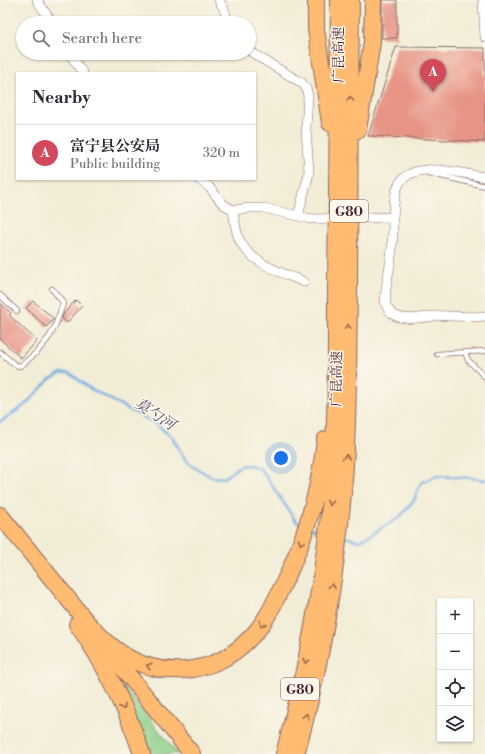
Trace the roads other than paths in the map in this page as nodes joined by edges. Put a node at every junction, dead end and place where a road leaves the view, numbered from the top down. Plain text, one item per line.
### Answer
1 (37, 0) edge
2 (219, 0) edge
3 (316, 0) edge
4 (338, 0) edge
5 (351, 0) edge
6 (373, 0) edge
7 (484, 0) edge
8 (47, 16) edge
9 (226, 16) edge
10 (485, 37) edge
11 (256, 55) edge
12 (74, 60) edge
13 (82, 72) edge
14 (425, 170) junction
15 (485, 177) edge
16 (343, 179) junction
17 (199, 180) edge
18 (485, 186) edge
19 (233, 210) junction
20 (298, 216) junction
21 (393, 217) junction
22 (304, 282) dead end
23 (52, 289) dead end
24 (0, 296) edge
25 (17, 311) dead end
26 (485, 316) edge
27 (485, 351) edge
28 (0, 352) edge
29 (465, 352) junction
30 (437, 354) dead end
31 (485, 377) edge
32 (336, 422) junction
33 (0, 515) edge
34 (0, 528) edge
35 (80, 622) junction
36 (320, 624) junction
37 (142, 754) edge
38 (181, 754) edge
39 (192, 754) edge
40 (284, 754) edge
41 (296, 754) edge

1 - 8 street
2 - 9 street
3 - 16 highway
4 - 16 highway, 广昆高速 / G80
16 -> 5 highway, 广昆高速 / G80
6 - 16 highway
7 - 10 street
11 - 20 street
12 - 13 street
14 - 15 street
14 - 18 lane
14 - 21 street
32 -> 16 highway, 广昆高速 / G80
16 - 32 highway, 广昆高速 / G80
17 - 19 street
19 - 20 street
19 - 22 street
20 - 21 street
21 - 26 street
23 - 28 lane
24 - 25 lane
27 - 29 lane
29 - 30 lane
29 - 31 lane
32 -> 35 highway
32 - 36 highway, 广昆高速 / G80
33 - 35 highway
34 - 35 highway
35 -> 37 highway
35 - 38 highway
35 - 39 highway
36 -> 40 highway, 广昆高速 / G80
41 -> 36 highway, 广昆高速 / G80

